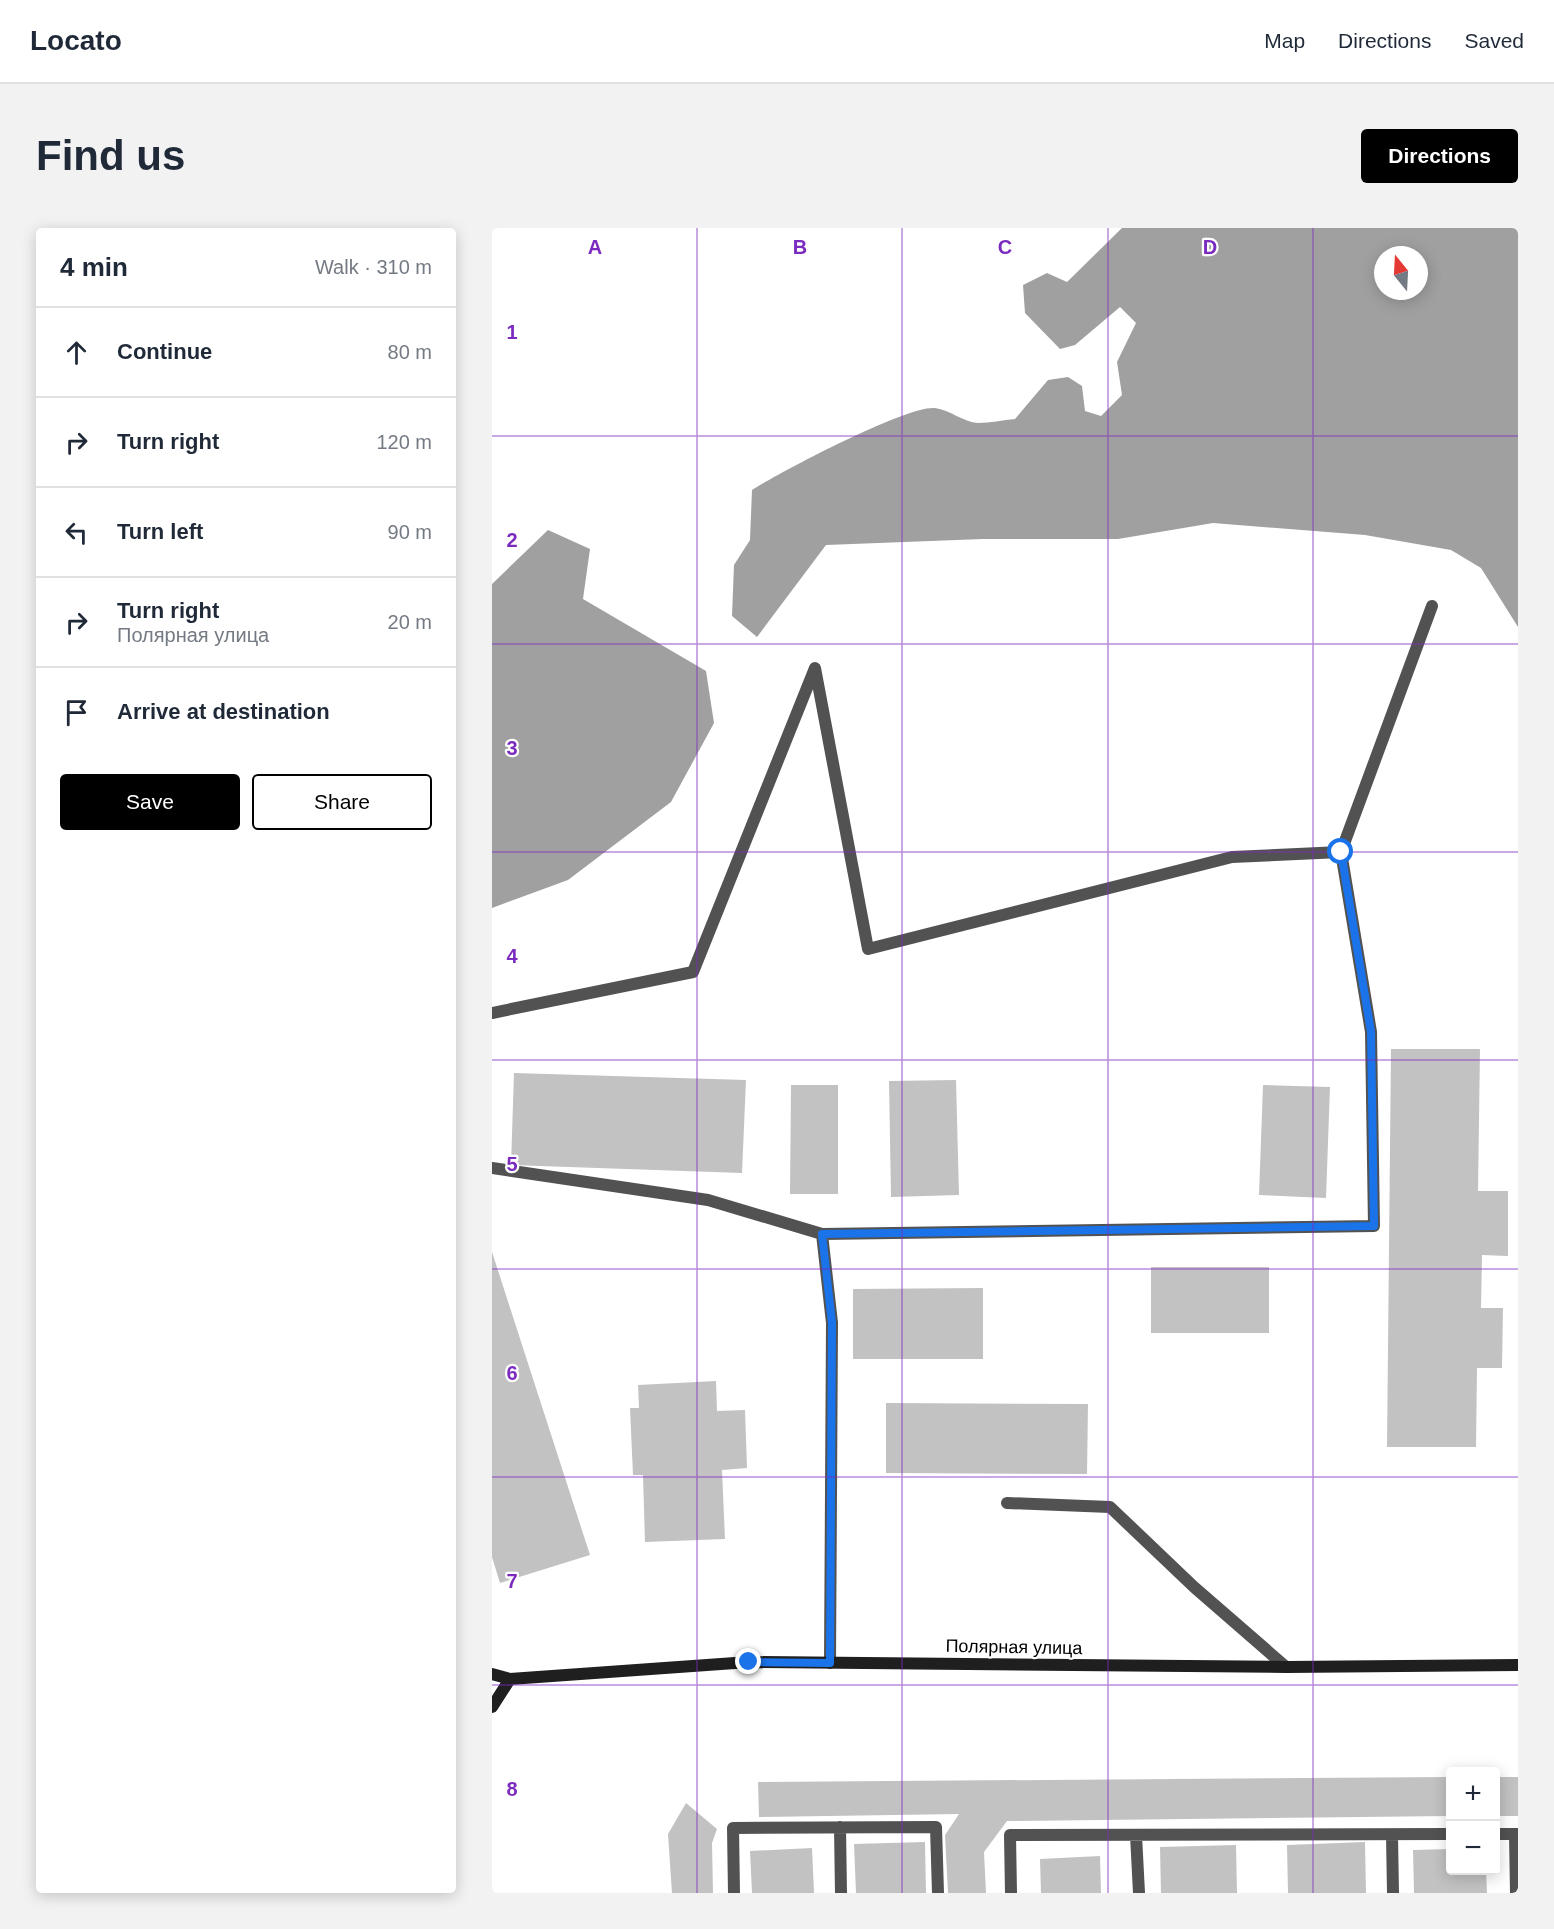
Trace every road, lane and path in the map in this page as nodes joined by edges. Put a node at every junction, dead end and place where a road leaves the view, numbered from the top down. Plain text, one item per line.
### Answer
1 (1432, 606) dead end
2 (1341, 852) junction
3 (492, 1013) edge
4 (492, 1168) edge
5 (822, 1234) junction
6 (1007, 1503) dead end
7 (830, 1663) junction
8 (1518, 1665) edge
9 (1286, 1667) junction
10 (492, 1674) edge
11 (510, 1679) junction
12 (492, 1707) edge
13 (840, 1827) junction
14 (1392, 1834) junction
15 (1446, 1834) edge
16 (1500, 1834) edge
17 (1516, 1834) edge
18 (1136, 1835) junction
19 (734, 1893) edge
20 (841, 1893) edge
21 (938, 1893) edge
22 (1011, 1893) edge
23 (1139, 1893) edge
24 (1393, 1893) edge
25 (1516, 1893) edge

1 - 2 lane
2 - 3 lane
2 - 5 lane
4 - 5 lane
5 - 7 lane
6 - 9 lane
7 - 9 main road, Полярная улица
7 - 11 main road, Полярная улица
8 - 9 main road, Полярная улица
10 - 11 main road, Полярная улица
11 - 12 main road
13 - 19 lane
13 - 20 lane
13 - 21 lane
14 - 15 lane
14 - 18 lane
14 - 24 lane
16 - 17 lane
17 - 25 lane
18 - 22 lane
18 - 23 lane

